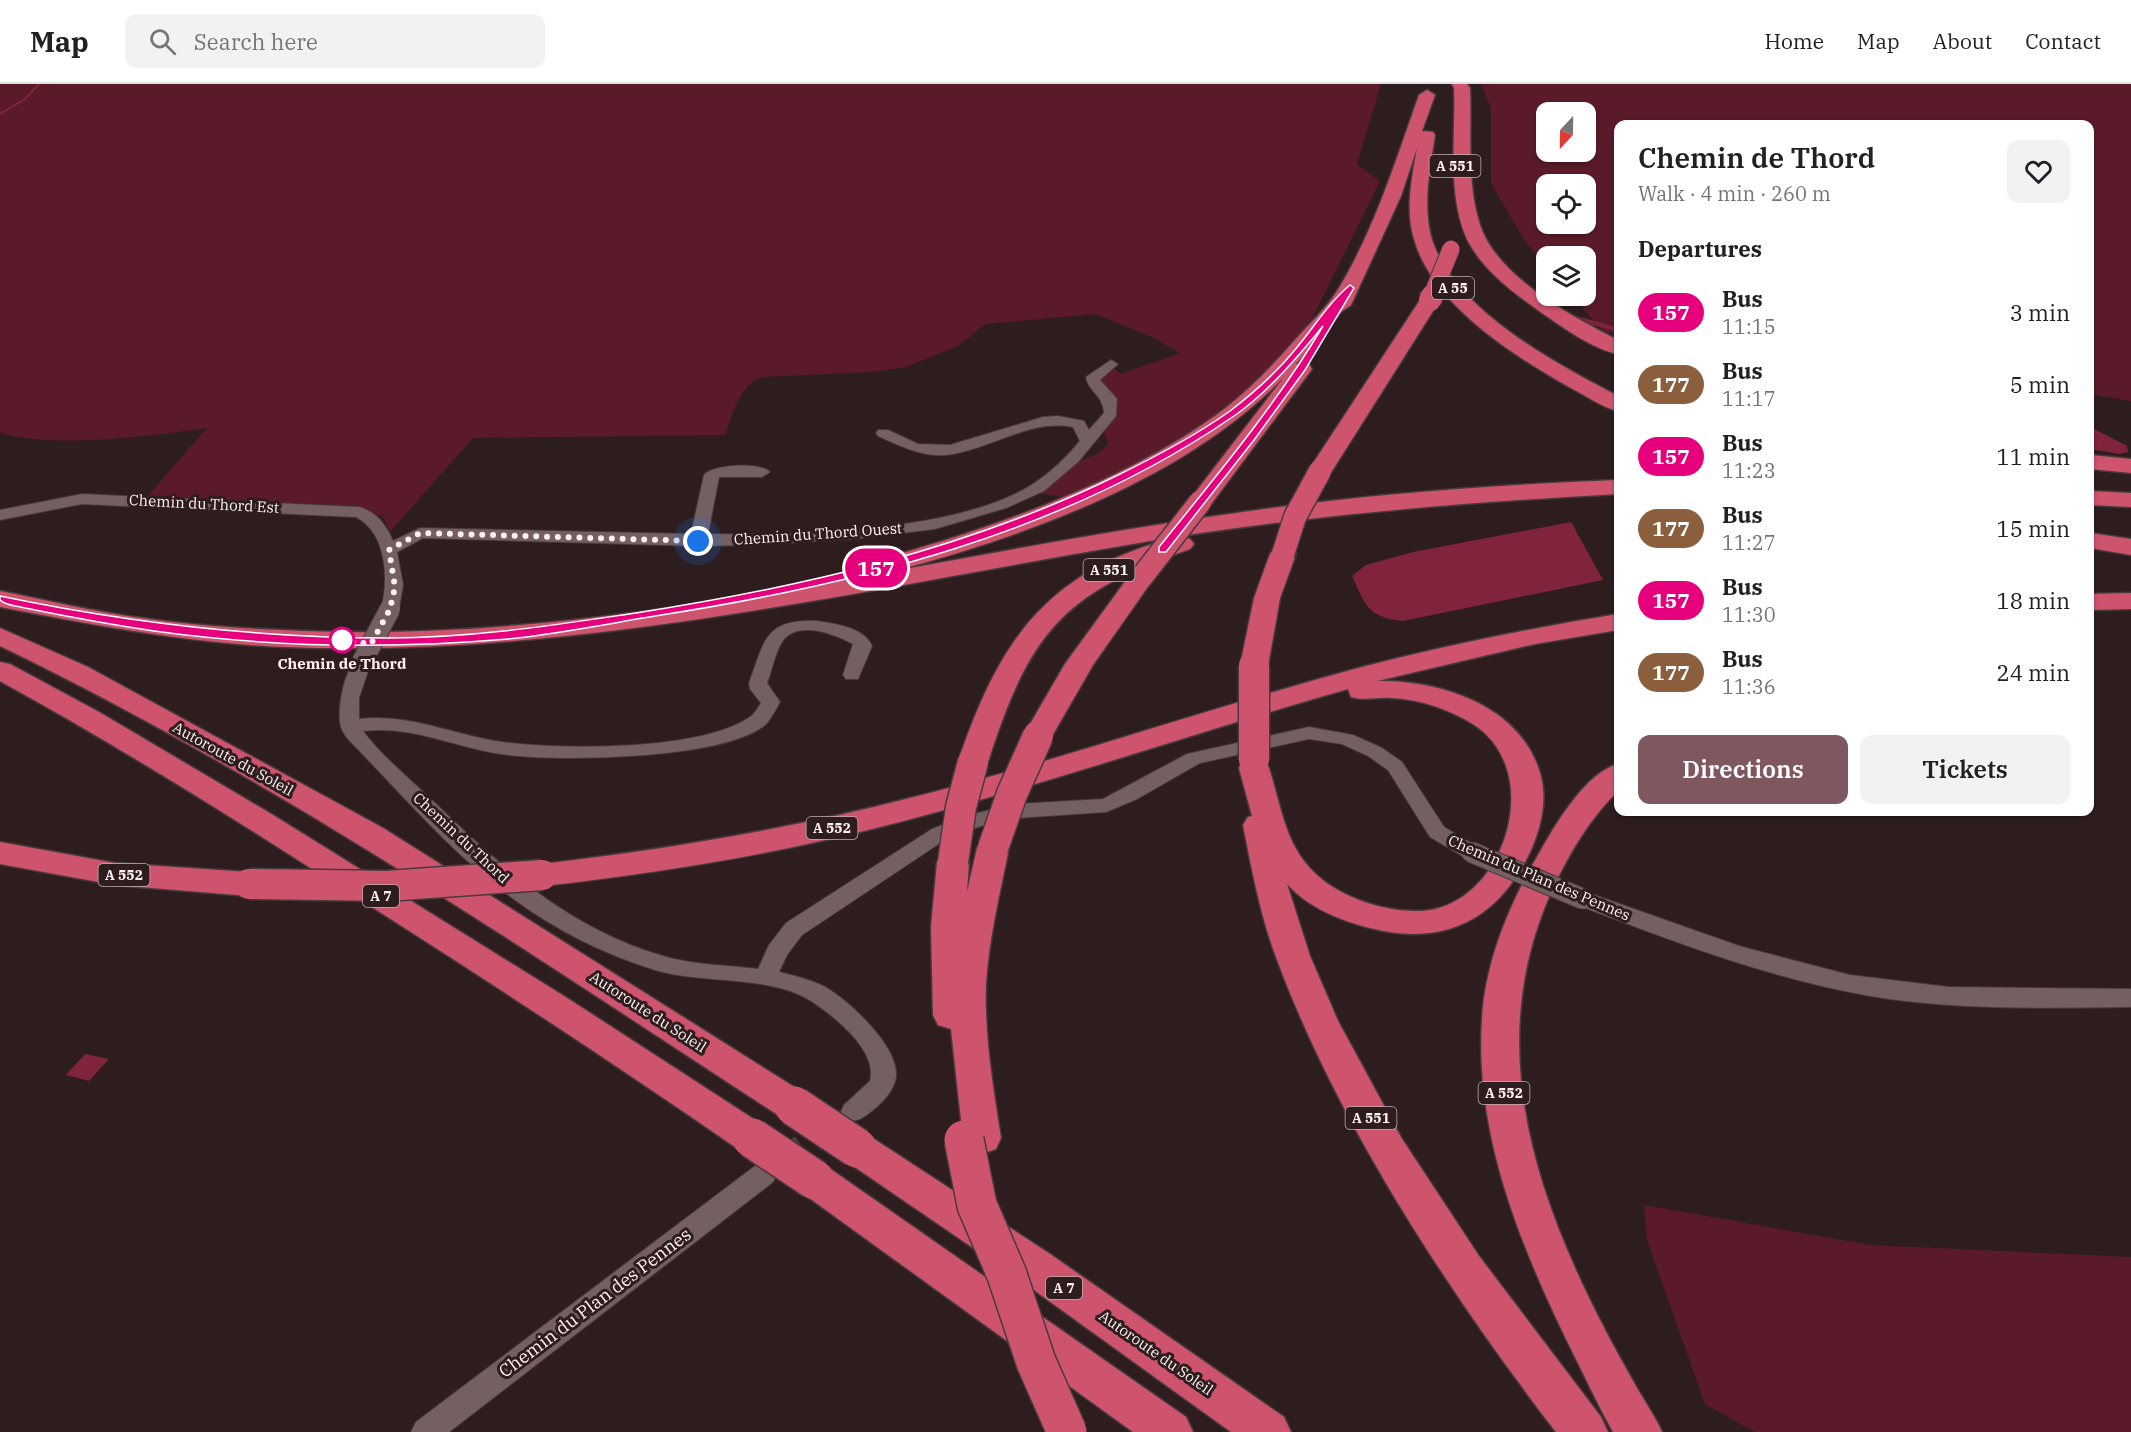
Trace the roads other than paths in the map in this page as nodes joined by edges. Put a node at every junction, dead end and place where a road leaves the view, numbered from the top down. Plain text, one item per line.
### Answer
1 (1456, 84) edge
2 (1426, 89) edge
3 (1350, 288) junction
4 (1614, 346) edge
5 (1111, 364) dead end
6 (1614, 402) edge
7 (883, 434) dead end
8 (1086, 441) junction
9 (2094, 462) edge
10 (2131, 466) edge
11 (762, 472) dead end
12 (1614, 487) edge
13 (1614, 492) edge
14 (2094, 498) edge
15 (2131, 500) edge
16 (0, 515) edge
17 (698, 541) junction
18 (2094, 542) edge
19 (2131, 547) edge
20 (389, 550) junction
21 (2094, 591) edge
22 (2131, 592) edge
23 (0, 600) edge
24 (2131, 601) edge
25 (2094, 602) edge
26 (1614, 623) edge
27 (510, 635) junction
28 (0, 636) edge
29 (0, 670) edge
30 (852, 675) dead end
31 (350, 726) junction
32 (1116, 750) junction
33 (1254, 764) junction
34 (1614, 778) edge
35 (0, 853) edge
36 (765, 978) junction
37 (2131, 998) edge
38 (855, 1130) junction
39 (973, 1139) junction
40 (764, 1174) tunnel mouth
41 (426, 1432) edge
42 (1067, 1432) edge
43 (1170, 1432) edge
44 (1268, 1432) edge
45 (1585, 1432) edge
46 (1639, 1432) edge

1 - 4 highway
1 - 33 highway, A 551, bridge
2 - 3 highway, A 551
2 - 6 highway, A 55
3 - 27 highway
3 - 39 highway, A 551, bridge
5 - 8 street, Chemin du Thord Ouest
7 - 8 street
8 - 17 street, Chemin du Thord Ouest
9 - 10 highway
11 - 17 street
12 - 27 highway
13 - 39 highway, A 551, bridge
14 - 15 highway
16 - 20 street, Chemin du Thord Est
17 - 20 street, Chemin du Thord Ouest
18 - 19 highway
20 - 31 street, bridge
21 - 22 highway
23 - 27 highway
24 - 25 highway
26 - 32 highway, A 552
28 - 38 highway, Autoroute du Soleil / A 7, bridge
29 - 43 highway, A 7, bridge
30 - 31 street
31 - 36 street, Chemin du Thord
32 - 33 highway, A 551
32 - 35 highway, A 552, bridge
33 - 45 highway, A 551
34 - 46 highway, A 552
36 - 37 street, Chemin du Plan des Pennes, bridge
36 - 38 street
38 - 44 highway, Autoroute du Soleil / A 7
39 - 42 highway, A 551, bridge
40 - 41 street, Chemin du Plan des Pennes

